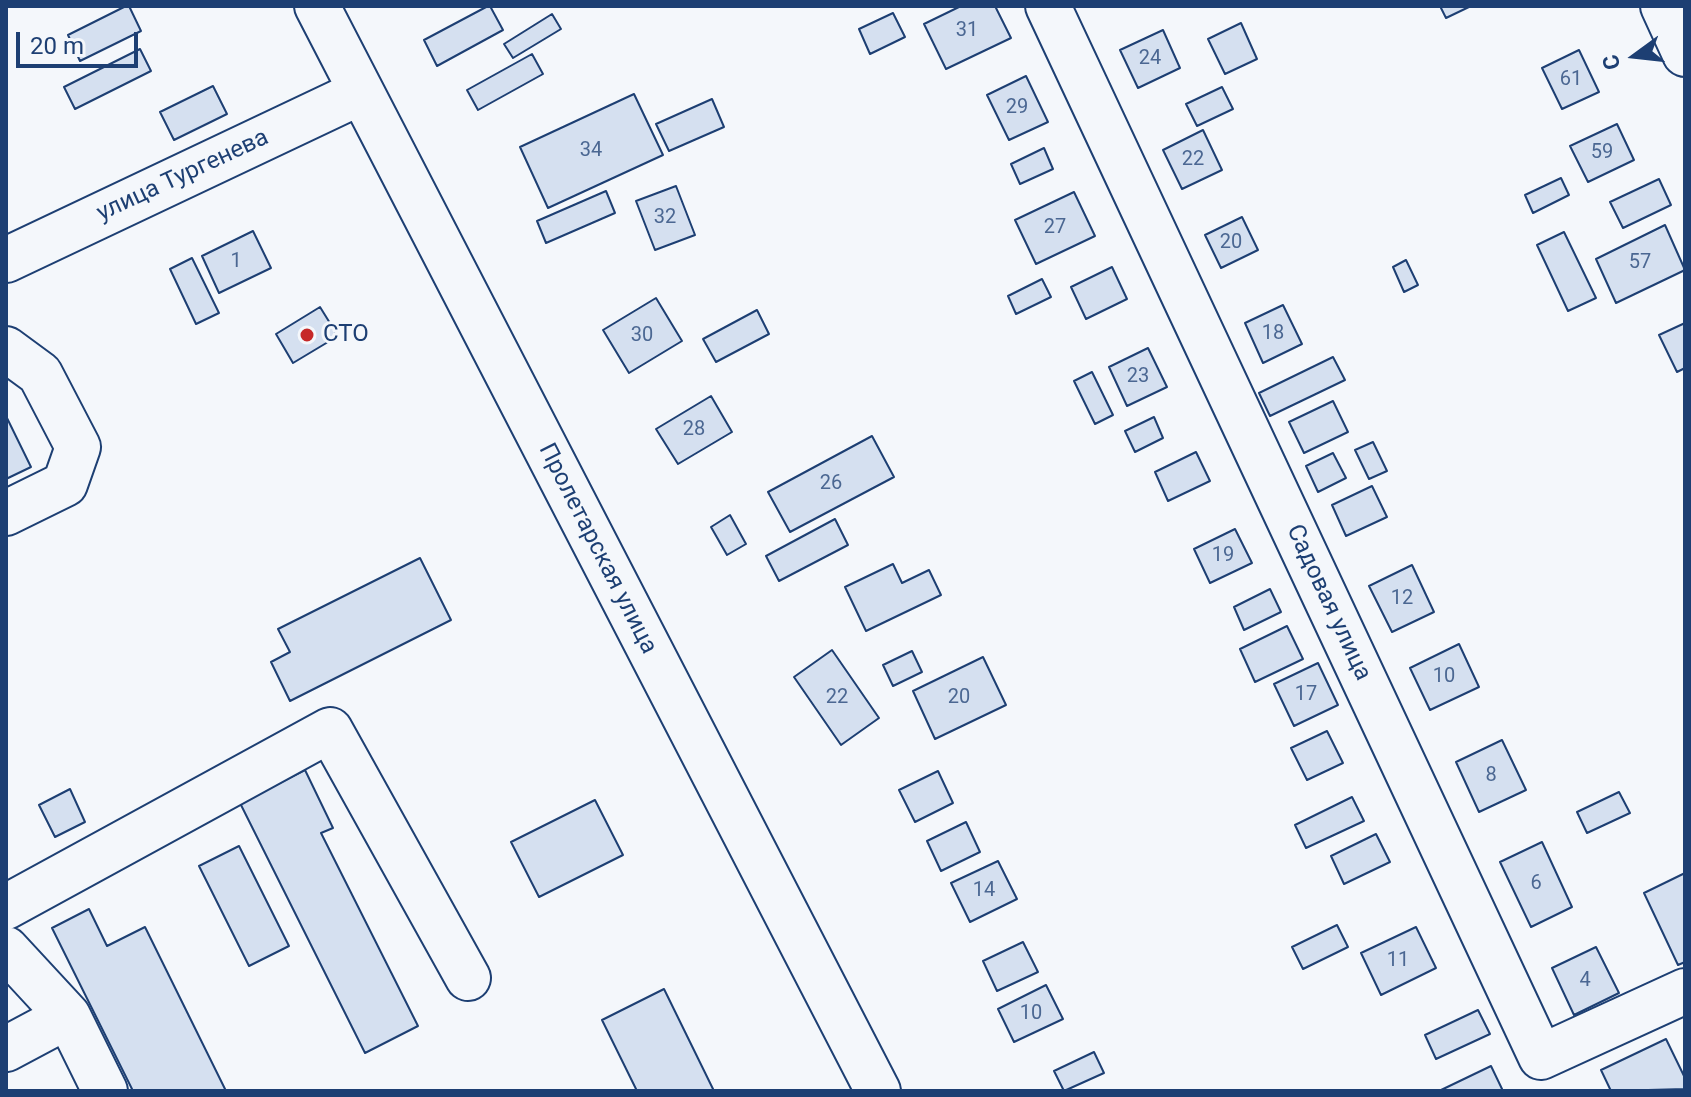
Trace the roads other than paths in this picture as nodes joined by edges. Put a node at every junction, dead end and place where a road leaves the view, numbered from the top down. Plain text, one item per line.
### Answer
1 (317, 6) edge
2 (1048, 6) edge
3 (1663, 6) edge
4 (1685, 54) edge
5 (361, 92) junction
6 (6, 260) edge
7 (6, 349) edge
8 (6, 513) edge
9 (6, 907) edge
10 (6, 949) edge
11 (468, 978) dead end
12 (1685, 991) edge
13 (68, 1016) junction
14 (6, 1049) edge
15 (105, 1091) edge
16 (878, 1091) edge

1 - 5 street, Пролетарская улица
2 - 12 street, Садовая улица
3 - 4 street
5 - 6 street, улица Тургенева
5 - 16 street, Пролетарская улица
7 - 8 street
9 - 11 street
10 - 13 street
13 - 14 street
13 - 15 street

